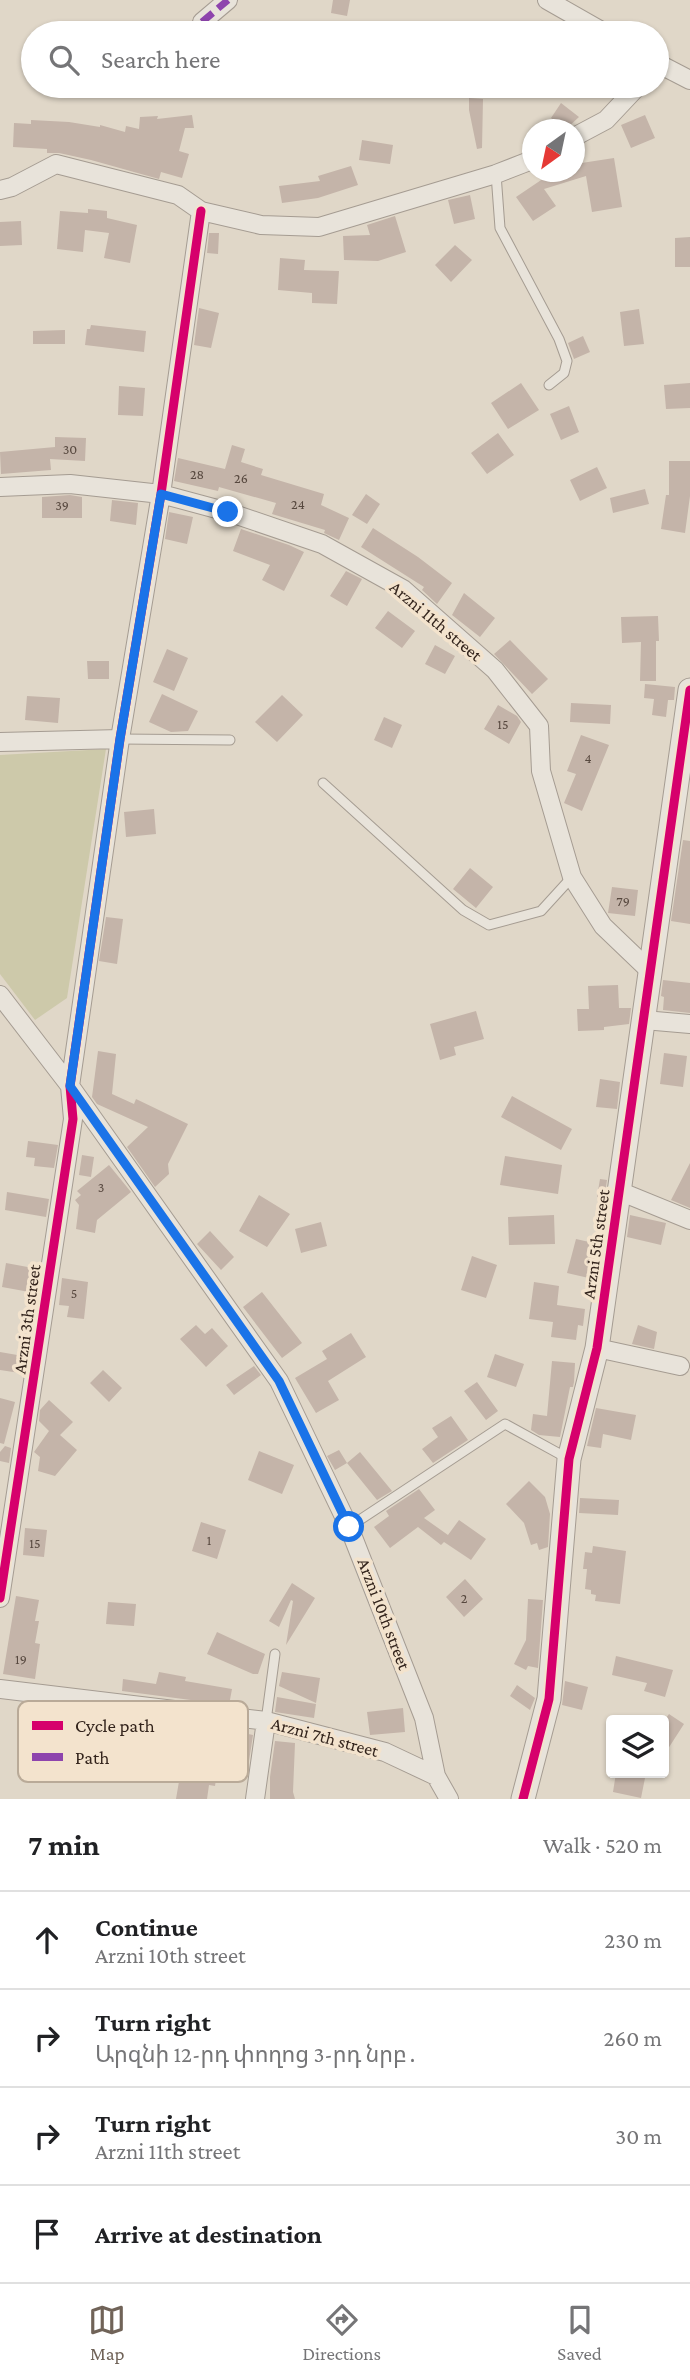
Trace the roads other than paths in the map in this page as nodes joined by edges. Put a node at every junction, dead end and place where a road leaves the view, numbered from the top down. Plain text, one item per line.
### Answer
1 (228, 0) edge
2 (547, 0) edge
3 (203, 21) edge
4 (584, 21) edge
5 (669, 70) edge
6 (690, 80) edge
7 (627, 98) edge
8 (585, 132) edge
9 (522, 164) edge
10 (496, 174) junction
11 (0, 190) edge
12 (201, 211) junction
13 (549, 385) dead end
14 (0, 487) edge
15 (161, 494) junction
16 (690, 690) edge
17 (120, 739) junction
18 (230, 740) dead end
19 (0, 742) edge
20 (685, 761) edge
21 (323, 783) dead end
22 (572, 877) junction
23 (650, 971) junction
24 (0, 995) edge
25 (644, 1020) junction
26 (690, 1024) edge
27 (70, 1086) junction
28 (619, 1191) junction
29 (690, 1220) edge
30 (597, 1348) junction
31 (680, 1366) dead end
32 (569, 1459) junction
33 (349, 1527) junction
34 (0, 1598) edge
35 (275, 1654) dead end
36 (0, 1689) edge
37 (100, 1701) edge
38 (248, 1719) edge
39 (266, 1721) junction
40 (436, 1776) junction
41 (255, 1799) edge
42 (449, 1799) edge
43 (523, 1799) edge

1 - 3 street
2 - 4 street
5 - 6 street
7 - 8 street
9 - 10 street
10 - 12 street
10 - 13 lane
11 - 12 street
12 - 15 street, Arzni 3th street
14 - 15 street, Arzni 11th street
15 - 17 street, Arzni 3th street
15 - 22 street, Arzni 11th street
16 - 20 street, Arzni 5th street
17 - 18 lane
17 - 19 street
17 - 27 street, Arzni 3th street
20 - 23 street, Arzni 5th street
21 - 22 lane
22 - 23 street, Arzni 11th street
23 - 25 street, Arzni 5th street
24 - 27 street, Arzni 10th street
25 - 26 street
25 - 28 street, Arzni 5th street
27 - 33 street, Arzni 10th street
27 - 34 street, Arzni 3th street
28 - 29 street
28 - 30 street, Arzni 5th street
30 - 31 street
30 - 32 street, Arzni 5th street
32 - 33 lane
32 - 43 street, Arzni 5th street
33 - 40 street, Arzni 10th street
35 - 39 lane
36 - 37 street, Arzni 7th street
38 - 39 street, Arzni 7th street
39 - 40 street, Arzni 7th street
39 - 41 street
40 - 42 street, Arzni 10th street

